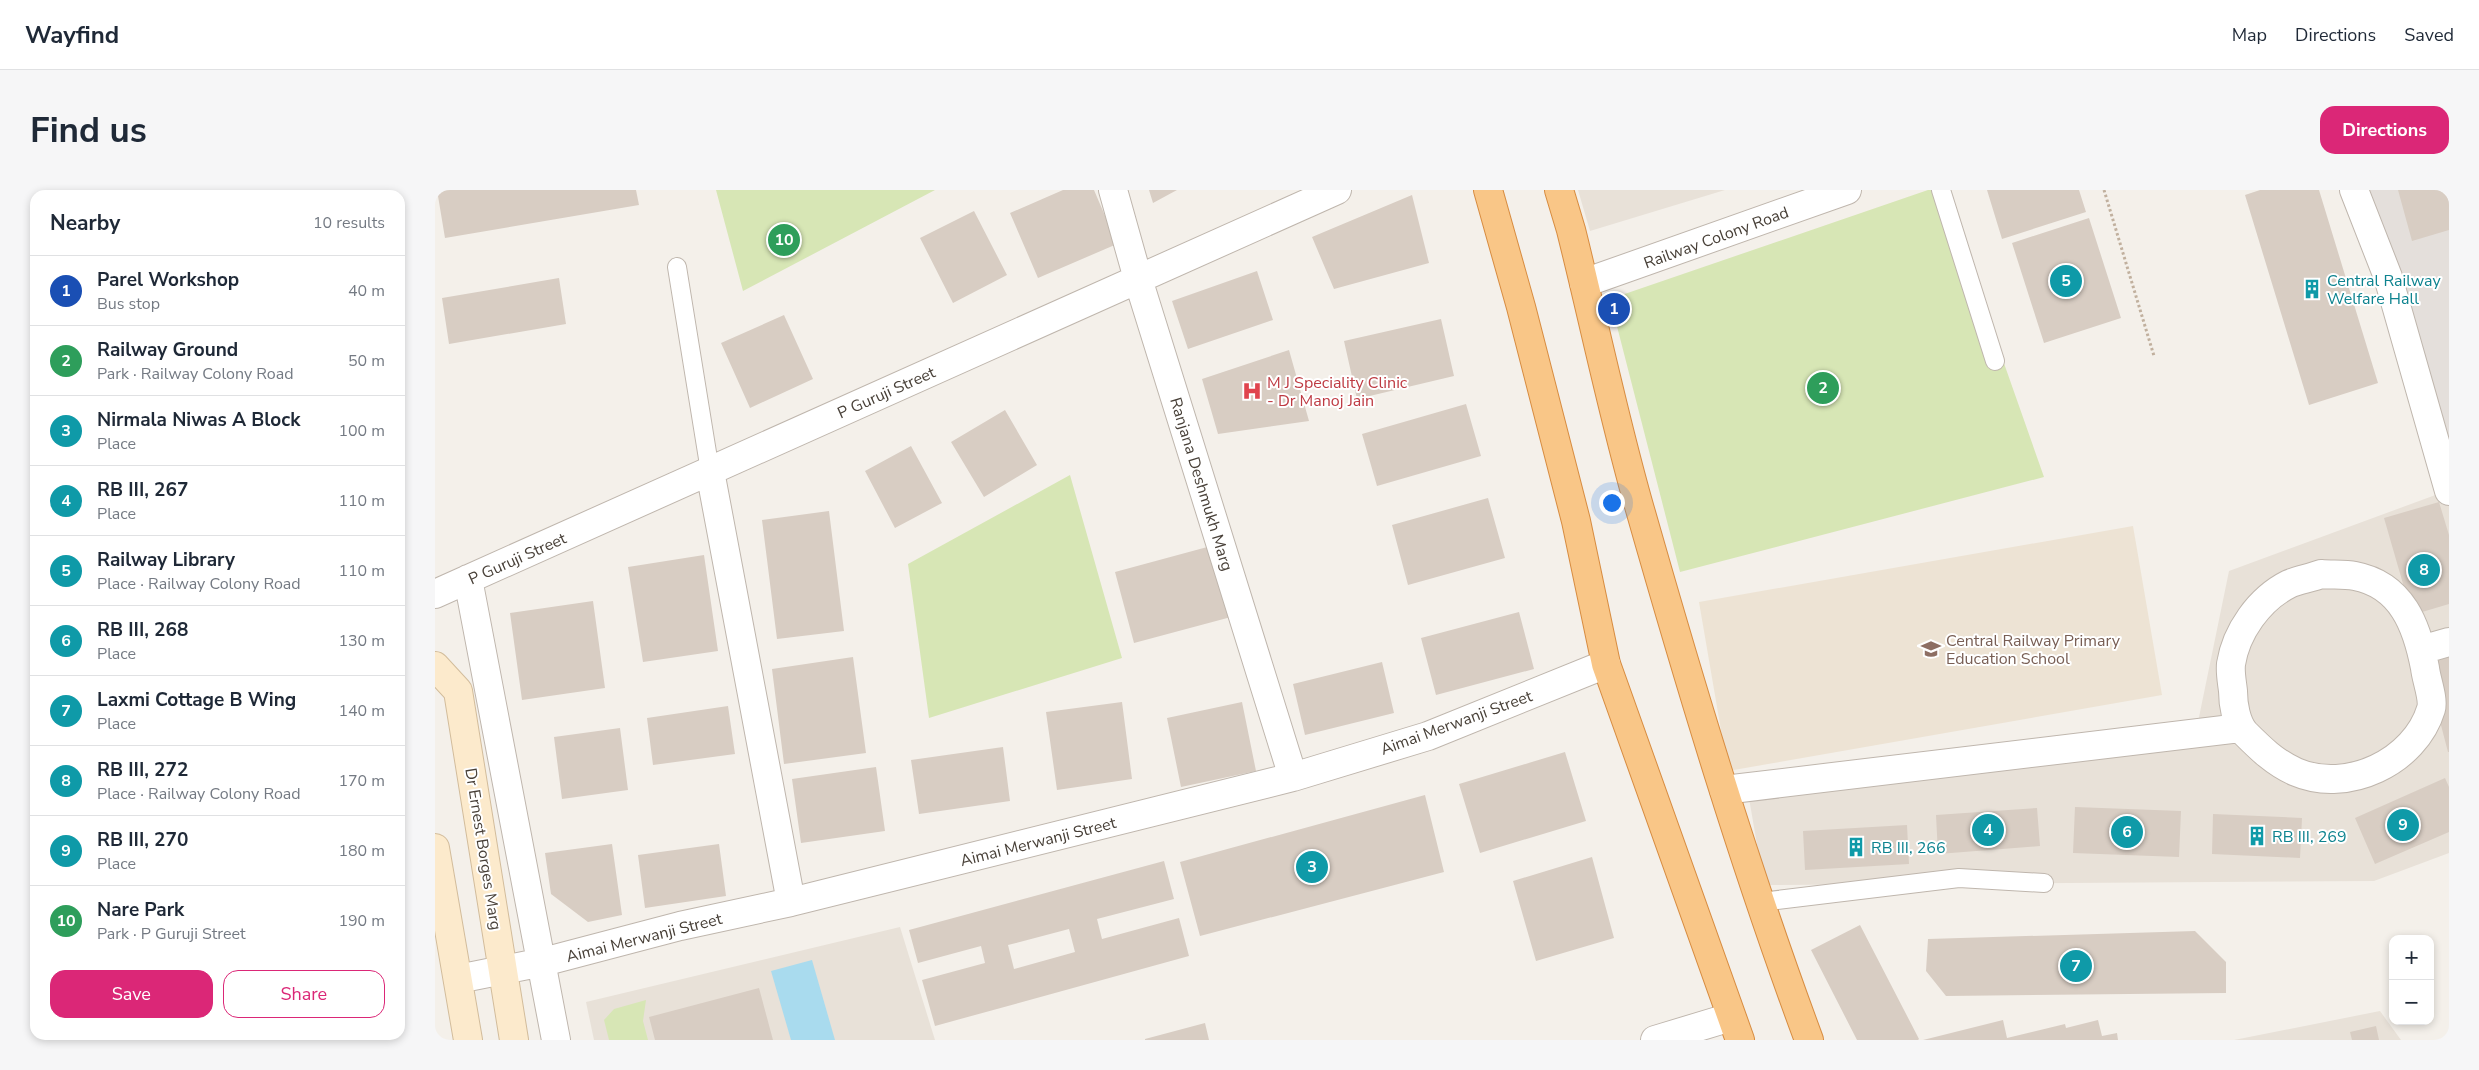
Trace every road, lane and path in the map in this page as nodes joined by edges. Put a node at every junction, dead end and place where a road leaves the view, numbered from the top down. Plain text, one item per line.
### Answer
1 (1113, 190) edge
2 (1337, 190) edge
3 (1488, 190) edge
4 (1559, 190) edge
5 (1847, 190) edge
6 (1941, 190) edge
7 (2104, 190) edge
8 (2355, 190) edge
9 (677, 267) dead end
10 (1138, 279) junction
11 (1584, 283) junction
12 (2155, 356) dead end
13 (1995, 361) dead end
14 (710, 472) junction
15 (2449, 491) edge
16 (468, 579) junction
17 (435, 594) edge
18 (2449, 642) edge
19 (2421, 650) junction
20 (1606, 664) junction
21 (435, 666) edge
22 (2240, 728) junction
23 (1293, 777) junction
24 (1725, 790) junction
25 (435, 848) edge
26 (2044, 883) dead end
27 (791, 902) junction
28 (1761, 902) junction
29 (543, 962) junction
30 (504, 969) junction
31 (458, 979) junction
32 (1735, 1029) edge
33 (468, 1040) edge
34 (514, 1040) edge
35 (556, 1040) edge
36 (1655, 1040) edge
37 (1809, 1040) edge

1 - 10 street, Ranjana Deshmukh Marg
2 - 10 street, P Guruji Street
3 - 20 highway
4 - 11 highway
5 - 11 street, Railway Colony Road
6 - 13 lane
7 - 12 path
8 - 15 street
9 - 14 lane
10 - 14 street, P Guruji Street
10 - 23 street, Ranjana Deshmukh Marg
11 - 24 highway
14 - 16 street, P Guruji Street
14 - 27 street
16 - 17 street, P Guruji Street
16 - 29 street
18 - 19 street
19 - 22 street
19 - 22 street
20 - 23 street, Aimai Merwanji Street
20 - 32 highway
21 - 30 main road, Dr Ernest Borges Marg
22 - 24 street
23 - 27 street, Aimai Merwanji Street
24 - 28 highway
25 - 31 main road
26 - 28 lane
27 - 29 street, Aimai Merwanji Street
28 - 37 highway
29 - 30 street, Aimai Merwanji Street
29 - 35 street
30 - 31 street, Aimai Merwanji Street
30 - 34 main road, Dr Ernest Borges Marg
31 - 33 main road
32 - 36 street

